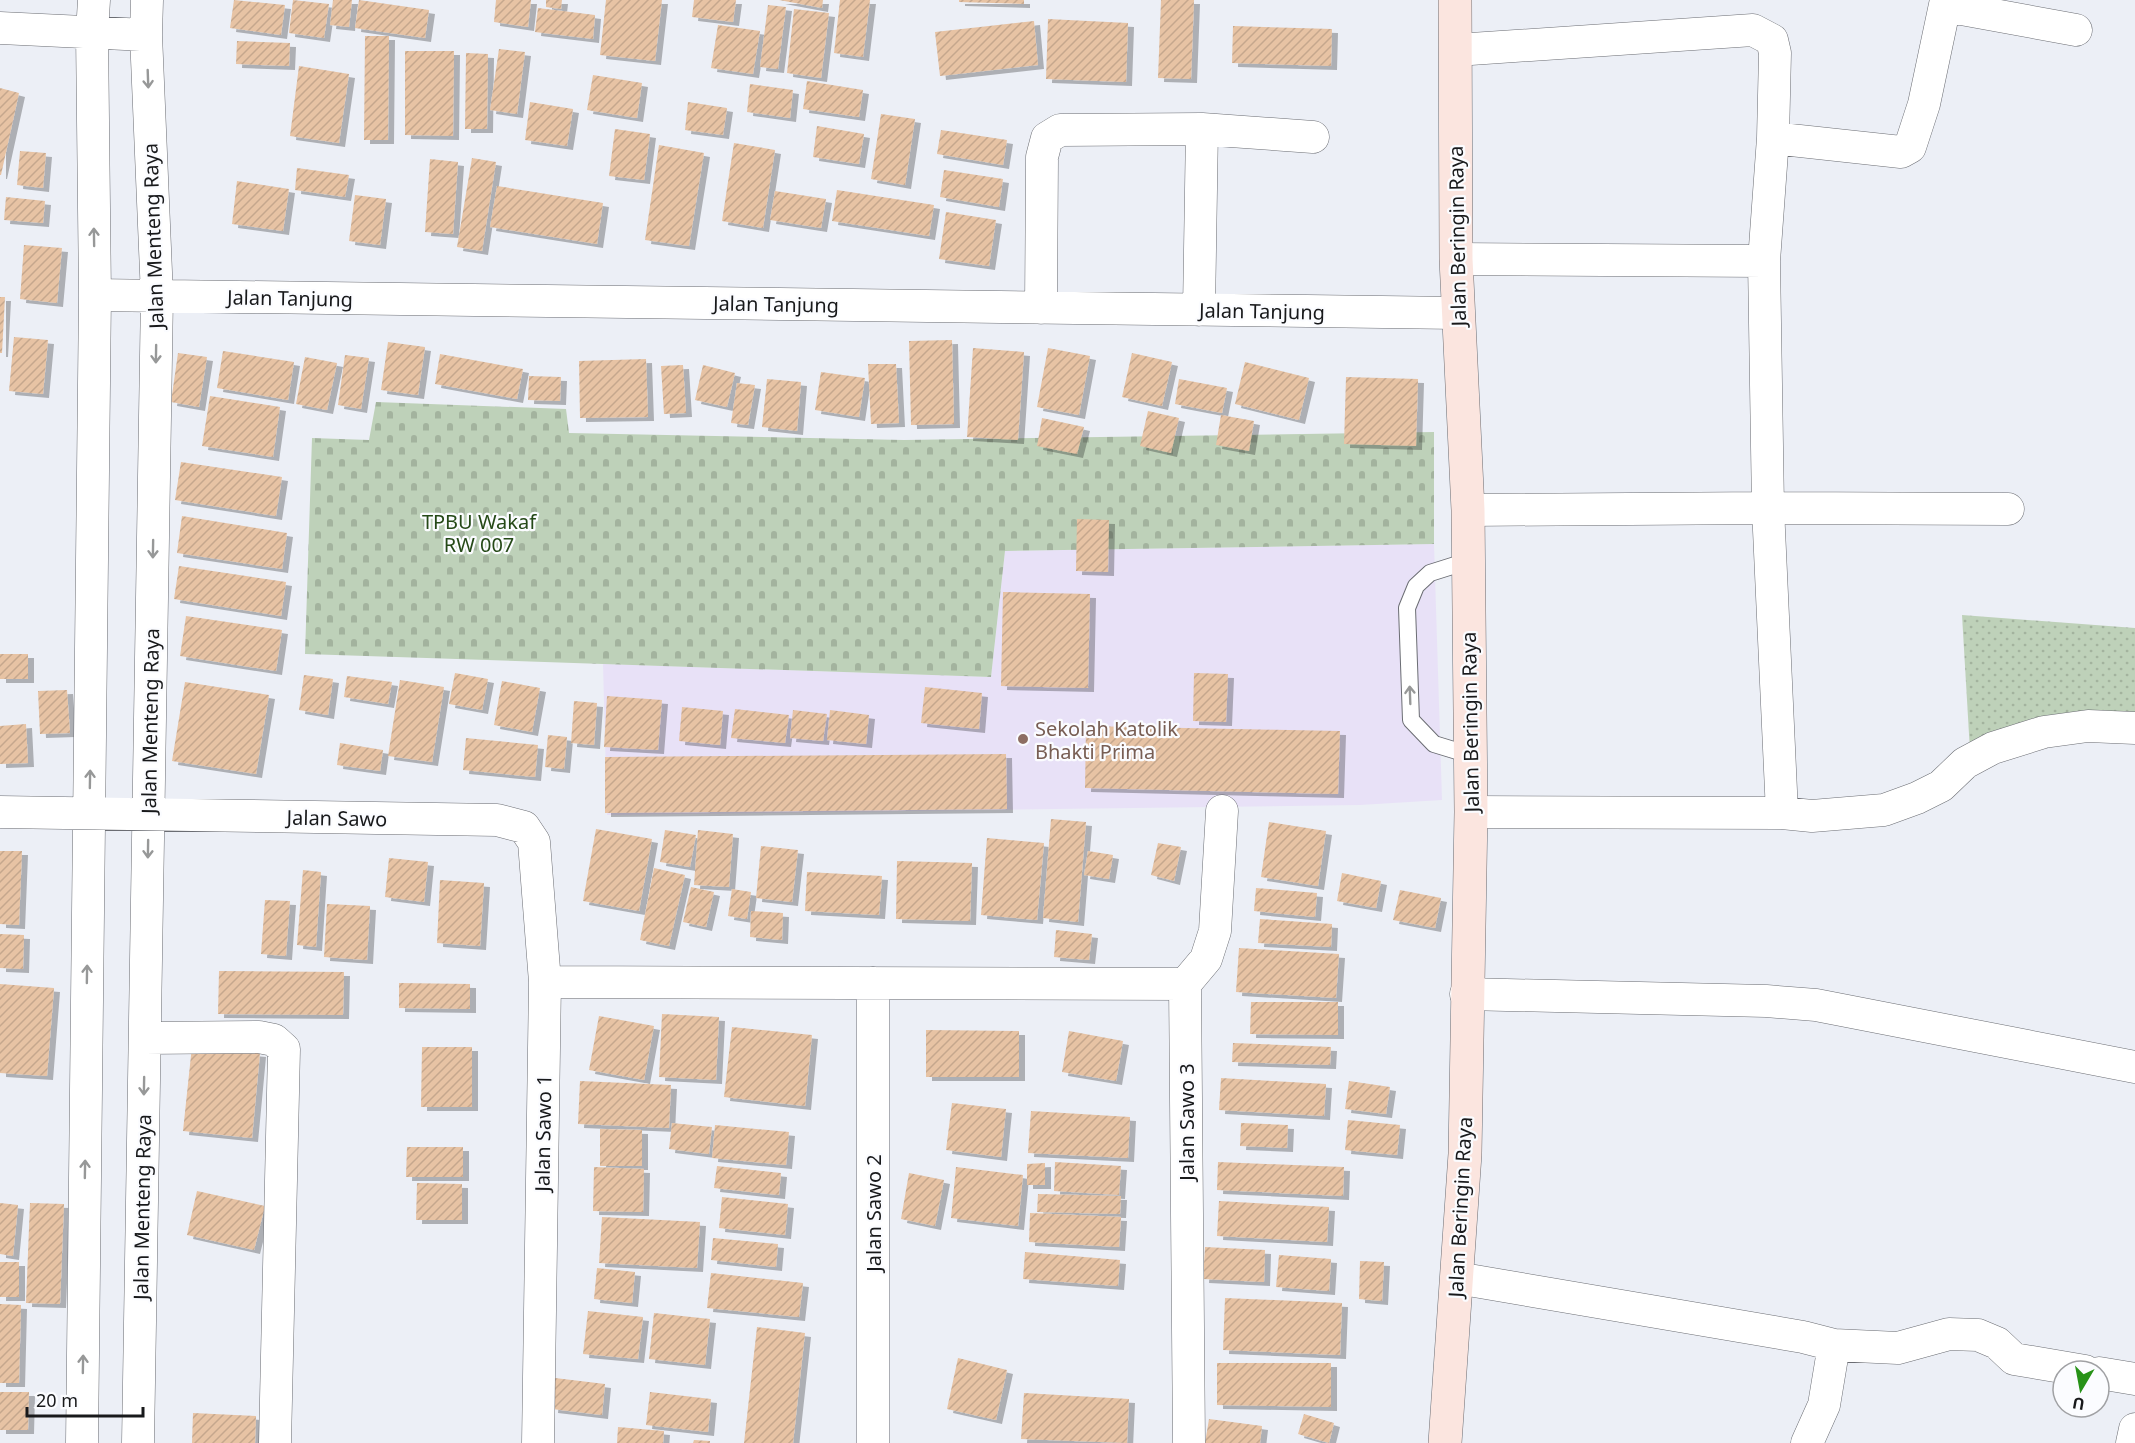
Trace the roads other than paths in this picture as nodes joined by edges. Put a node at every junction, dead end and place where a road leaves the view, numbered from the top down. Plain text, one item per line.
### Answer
1 (94, 0) edge
2 (147, 0) edge
3 (1455, 0) edge
4 (1945, 3) edge
5 (0, 28) edge
6 (2076, 30) dead end
7 (92, 33) junction
8 (146, 35) junction
9 (1456, 50) junction
10 (1202, 129) junction
11 (1313, 137) dead end
12 (1773, 138) junction
13 (1456, 259) junction
14 (1764, 261) junction
15 (95, 295) junction
16 (157, 296) junction
17 (1041, 308) junction
18 (1199, 310) junction
19 (1457, 313) junction
20 (1768, 508) junction
21 (2008, 509) dead end
22 (1468, 510) junction
23 (1468, 561) junction
24 (2135, 728) edge
25 (1470, 755) junction
26 (1222, 810) dead end
27 (0, 812) edge
28 (1471, 812) junction
29 (1782, 813) junction
30 (89, 814) junction
31 (148, 814) junction
32 (524, 827) joint
33 (545, 982) junction
34 (873, 983) junction
35 (1185, 984) junction
36 (1466, 994) junction
37 (145, 1038) junction
38 (2135, 1067) edge
39 (1457, 1278) junction
40 (1834, 1345) junction
41 (2051, 1365) edge
42 (2111, 1375) edge
43 (2135, 1379) edge
44 (2135, 1429) edge
45 (82, 1443) edge
46 (138, 1443) edge
47 (275, 1443) edge
48 (538, 1443) edge
49 (873, 1443) edge
50 (1189, 1443) edge
51 (1445, 1443) edge
52 (1807, 1443) edge
53 (2132, 1443) edge

1 - 7 street
2 - 8 street, Jalan Menteng Raya
3 - 9 street, Jalan Beringin Raya
4 - 6 street
4 - 12 street
5 - 7 street
7 - 8 street
15 -> 7 street
8 -> 16 street, Jalan Menteng Raya
9 - 12 street
9 - 13 street, Jalan Beringin Raya
10 - 11 street
10 - 17 street
10 - 18 street
12 - 14 street
13 - 14 street
13 - 19 street, Jalan Beringin Raya
14 - 20 street
15 - 16 street, Jalan Tanjung
30 -> 15 street
16 - 17 street, Jalan Tanjung
16 -> 31 street, Jalan Menteng Raya
17 - 18 street, Jalan Tanjung
18 - 19 street, Jalan Tanjung
19 - 22 street, Jalan Beringin Raya
20 - 21 street
20 - 22 street
20 - 29 street
22 - 23 street, Jalan Beringin Raya
23 - 25 street, Jalan Beringin Raya
25 -> 23 lane
24 - 29 street
25 - 28 street, Jalan Beringin Raya
26 - 35 street
27 - 30 street, Jalan Sawo
28 - 29 street
28 - 36 street, Jalan Beringin Raya
30 - 31 street, Jalan Sawo
45 -> 30 street
31 - 32 street, Jalan Sawo
31 -> 37 street, Jalan Menteng Raya
32 - 33 street, Jalan Sawo 1
33 - 34 street
33 - 48 street, Jalan Sawo 1
34 - 35 street
34 - 49 street, Jalan Sawo 2
35 - 50 street, Jalan Sawo 3
36 - 38 street
36 - 39 street, Jalan Beringin Raya
37 -> 46 street, Jalan Menteng Raya
37 - 47 street
39 - 40 street
39 - 51 street, Jalan Beringin Raya
40 - 41 street
40 - 52 street
42 - 43 street
44 - 53 street

